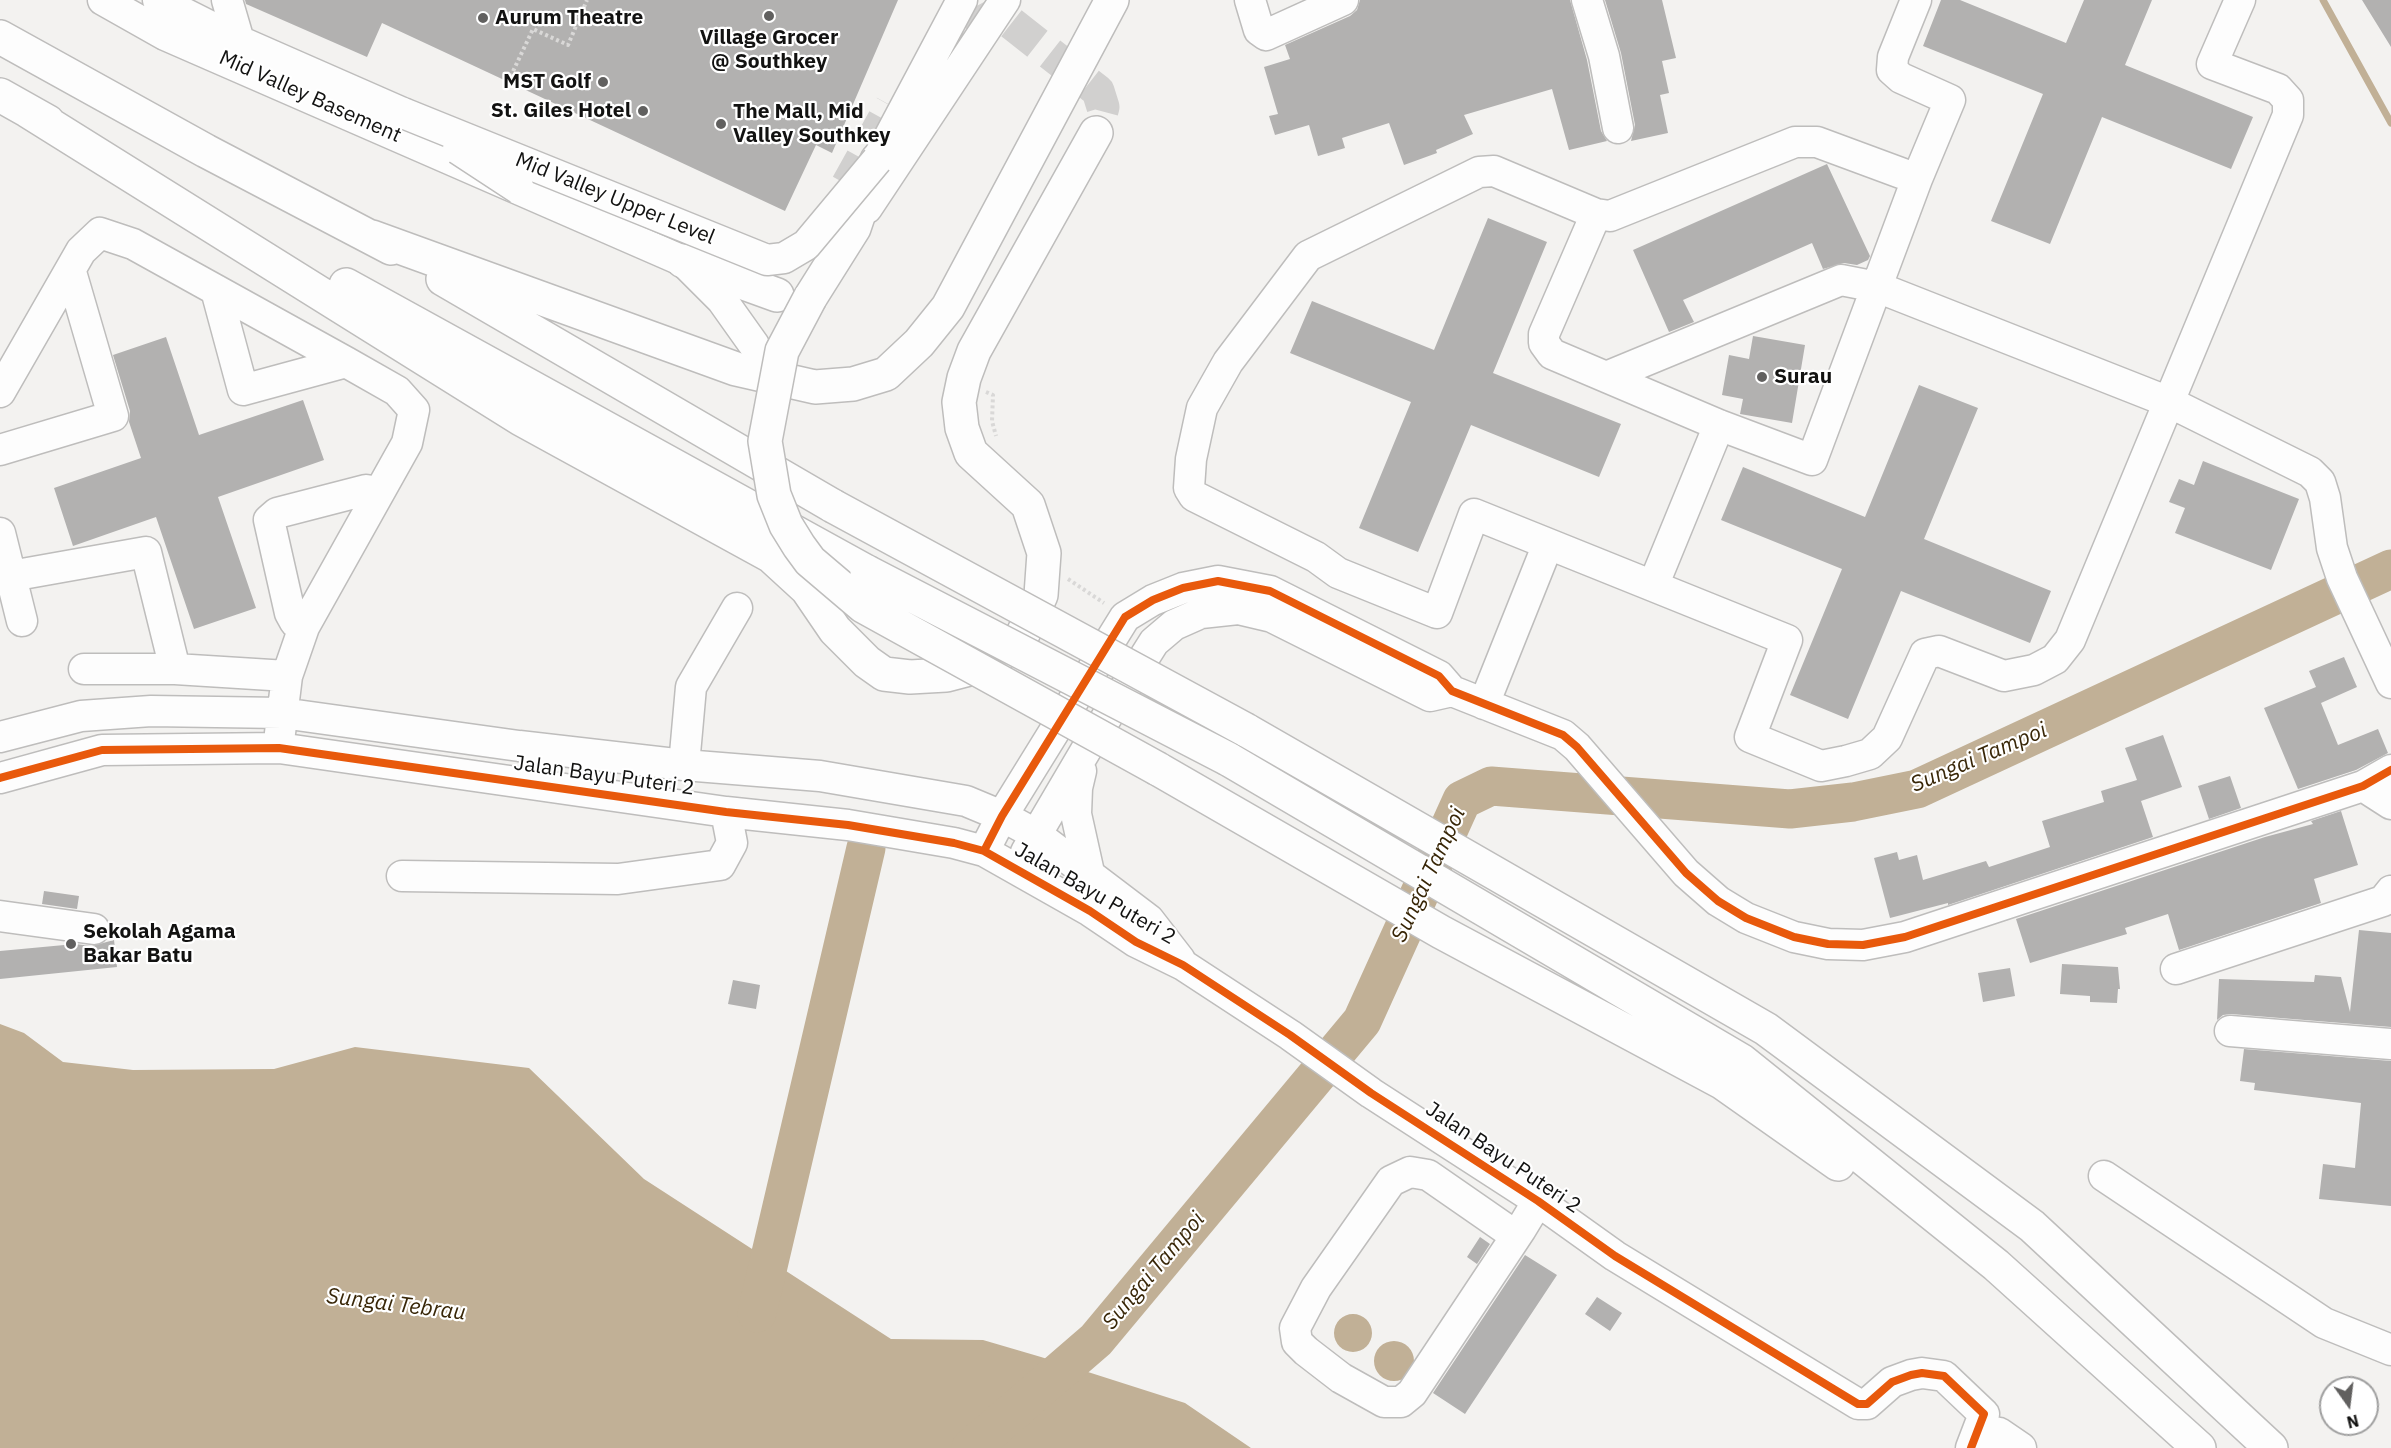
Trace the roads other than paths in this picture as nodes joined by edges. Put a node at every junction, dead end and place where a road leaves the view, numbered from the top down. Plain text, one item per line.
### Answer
1 (103, 0) edge
2 (158, 0) edge
3 (227, 0) edge
4 (962, 0) tunnel mouth
5 (1005, 0) edge
6 (1112, 0) edge
7 (1250, 0) edge
8 (1343, 0) edge
9 (1587, 0) edge
10 (1916, 0) edge
11 (2240, 0) edge
12 (0, 38) edge
13 (239, 41) junction
14 (0, 95) edge
15 (28, 111) junction
16 (403, 113) junction
17 (1618, 128) dead end
18 (1096, 133) tunnel mouth
19 (877, 160) junction
20 (1917, 179) junction
21 (519, 189) junction
22 (1596, 214) junction
23 (854, 228) junction
24 (372, 237) junction
25 (683, 261) junction
26 (71, 272) junction
27 (1877, 287) junction
28 (216, 290) junction
29 (777, 295) dead end
30 (346, 362) junction
31 (769, 377) junction
32 (1606, 377) junction
33 (0, 392) edge
34 (2169, 402) junction
35 (1719, 425) junction
36 (0, 450) edge
37 (379, 492) junction
38 (0, 533) edge
39 (1548, 544) junction
40 (11, 576) junction
41 (1653, 586) junction
42 (737, 608) dead end
43 (22, 621) dead end
44 (304, 627) junction
45 (84, 669) dead end
46 (176, 669) junction
47 (288, 676) junction
48 (2391, 682) edge
49 (1452, 691) junction
50 (1484, 704) junction
51 (282, 713) junction
52 (0, 737) edge
53 (279, 748) junction
54 (1086, 750) junction
55 (684, 765) junction
56 (2391, 770) edge
57 (0, 778) edge
58 (2363, 786) junction
59 (2391, 804) edge
60 (726, 812) junction
61 (1002, 816) junction
62 (1037, 836) junction
63 (984, 851) junction
64 (1016, 868) junction
65 (402, 876) dead end
66 (1090, 876) junction
67 (2391, 891) edge
68 (0, 916) edge
69 (94, 929) dead end
70 (1183, 965) junction
71 (2176, 969) dead end
72 (2230, 1031) dead end
73 (2391, 1044) edge
74 (1733, 1072) junction
75 (2104, 1176) dead end
76 (1538, 1201) junction
77 (1516, 1236) junction
78 (2391, 1350) edge
79 (1972, 1446) edge
80 (2021, 1448) edge
81 (2199, 1448) edge
82 (2271, 1448) edge

1 - 21 street, Mid Valley Basement
2 - 13 street, Mid Valley Upper Level
3 - 13 street
4 - 19 street, Mid Valley Upper Level
5 - 23 street
6 - 31 highway
7 - 8 street
9 - 17 street
10 - 20 street
11 - 34 street
12 - 24 highway
13 - 16 street, Mid Valley Upper Level
14 - 15 highway
15 - 18 highway
15 - 74 highway, bridge
16 - 19 street, Mid Valley Upper Level, bridge
16 - 21 street, bridge
19 - 23 highway
20 - 22 street
20 - 27 street
21 - 25 street
22 - 32 street
22 - 39 street
23 - 74 highway, bridge
24 - 31 highway
24 - 82 highway, bridge
25 - 29 highway
25 - 31 street
26 - 28 street
26 - 33 street
26 - 36 street
27 - 32 street
27 - 34 street
27 - 35 street
28 - 30 street
28 - 30 street
30 - 37 street
32 - 35 street
34 - 41 street
34 - 48 street
35 - 41 street
37 - 44 street
37 - 44 street
38 - 40 street
39 - 41 street
39 - 50 street
40 - 43 street
40 - 46 street
42 - 55 street
44 - 47 street
45 - 46 street
46 - 47 street
47 - 51 street
49 - 50 street
49 - 54 street
49 - 61 street
50 - 58 street
51 - 52 street, Jalan Bayu Puteri 2
51 - 53 street
51 - 55 street, Jalan Bayu Puteri 2
53 - 57 street, Jalan Bayu Puteri 2
53 - 60 street, Jalan Bayu Puteri 2
54 - 62 street
54 - 66 street
55 - 61 street, Jalan Bayu Puteri 2
56 - 58 street
58 - 59 street
60 - 63 street, Jalan Bayu Puteri 2
60 - 65 street
61 - 62 street, Jalan Bayu Puteri 2
61 - 63 street
62 - 64 street
62 - 66 street, Jalan Bayu Puteri 2
63 - 64 street, Jalan Bayu Puteri 2
64 - 70 street, Jalan Bayu Puteri 2
66 - 70 street, Jalan Bayu Puteri 2
67 - 71 street
68 - 69 street
70 - 76 street, Jalan Bayu Puteri 2
72 - 73 street
74 - 81 highway
75 - 78 street
76 - 77 street
76 - 79 street, Jalan Bayu Puteri 2
77 - 77 street
79 - 80 street

